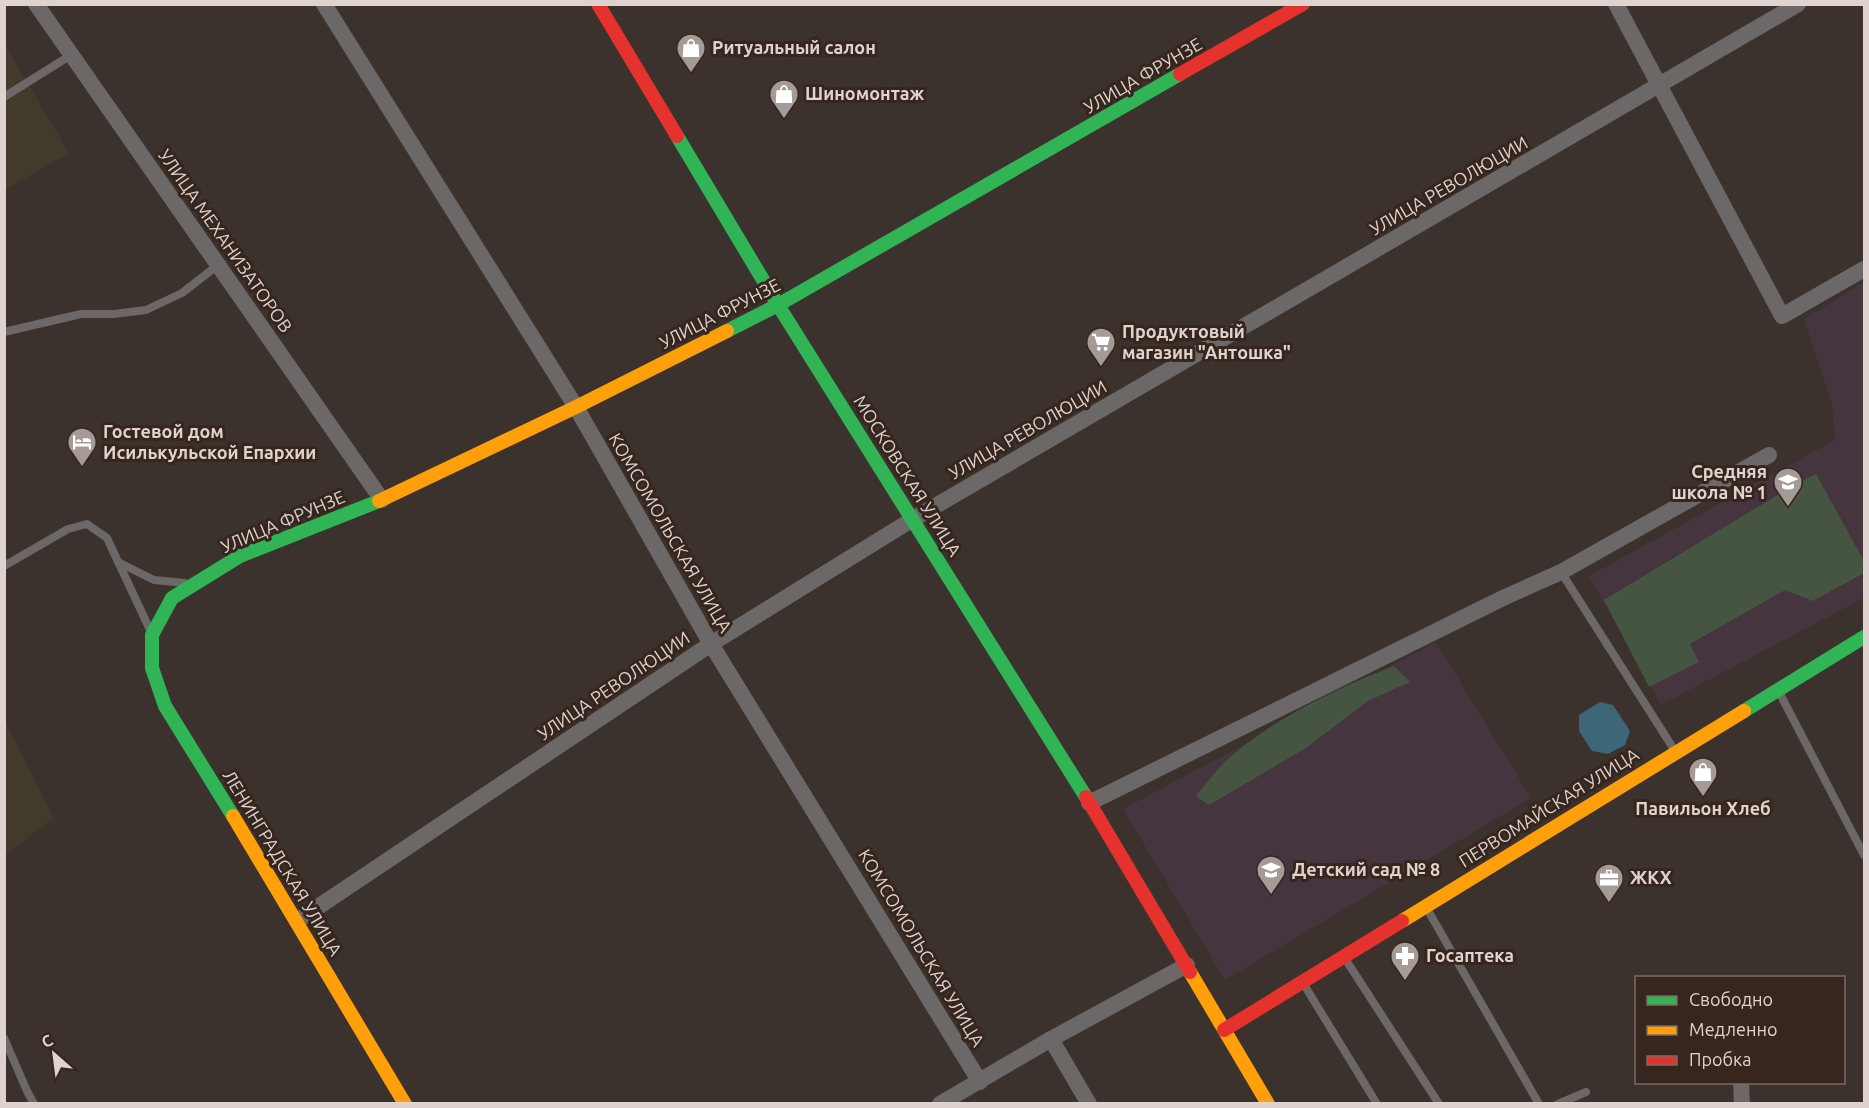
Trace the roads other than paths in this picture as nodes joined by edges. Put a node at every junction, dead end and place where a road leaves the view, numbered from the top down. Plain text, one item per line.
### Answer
1 (36, 4) edge
2 (324, 4) edge
3 (598, 4) edge
4 (1303, 4) edge
5 (1616, 4) edge
6 (1798, 4) edge
7 (71, 55) junction
8 (1660, 86) junction
9 (4, 97) edge
10 (218, 265) junction
11 (1864, 269) edge
12 (778, 305) junction
13 (4, 332) edge
14 (576, 406) junction
15 (1769, 455) dead end
16 (382, 500) junction
17 (913, 519) junction
18 (117, 562) junction
19 (4, 566) edge
20 (1561, 572) junction
21 (201, 580) junction
22 (152, 634) junction
23 (1864, 637) edge
24 (711, 644) junction
25 (1778, 690) junction
26 (1676, 753) junction
27 (1089, 803) junction
28 (1864, 855) edge
29 (1426, 907) junction
30 (297, 921) junction
31 (1344, 957) junction
32 (1186, 965) junction
33 (1302, 982) junction
34 (1224, 1030) junction
35 (4, 1038) edge
36 (1052, 1039) junction
37 (980, 1082) junction
38 (1741, 1084) edge
39 (1586, 1092) dead end
40 (34, 1104) edge
41 (405, 1104) edge
42 (940, 1104) edge
43 (1089, 1104) edge
44 (1269, 1104) edge
45 (1377, 1104) edge
46 (1439, 1104) edge
47 (1539, 1104) edge
48 (1558, 1104) edge
49 (1742, 1104) edge

1 - 7 street, УЛИЦА МЕХАНИЗАТОРОВ
2 - 14 street, КОМСОМОЛЬСКАЯ УЛИЦА
3 - 12 street, МОСКОВСКАЯ УЛИЦА
4 - 12 street, УЛИЦА ФРУНЗЕ
5 - 8 street
6 - 8 street, УЛИЦА РЕВОЛЮЦИИ
7 - 9 lane
7 - 10 street, УЛИЦА МЕХАНИЗАТОРОВ
8 - 11 street
8 - 17 street, УЛИЦА РЕВОЛЮЦИИ
10 - 13 lane
10 - 16 street, УЛИЦА МЕХАНИЗАТОРОВ
12 - 14 street, УЛИЦА ФРУНЗЕ
12 - 17 street, МОСКОВСКАЯ УЛИЦА
14 - 16 street, УЛИЦА ФРУНЗЕ
14 - 24 street, КОМСОМОЛЬСКАЯ УЛИЦА
15 - 20 street
16 - 21 street, УЛИЦА ФРУНЗЕ
17 - 24 street, УЛИЦА РЕВОЛЮЦИИ
17 - 27 street, МОСКОВСКАЯ УЛИЦА
18 - 19 lane
18 - 21 lane
18 - 22 lane
20 - 26 lane
20 - 27 street
21 - 22 street, УЛИЦА ФРУНЗЕ
22 - 30 street, ЛЕНИНГРАДСКАЯ УЛИЦА
23 - 25 street, ПЕРВОМАЙСКАЯ УЛИЦА
24 - 30 street, УЛИЦА РЕВОЛЮЦИИ
24 - 37 street, КОМСОМОЛЬСКАЯ УЛИЦА
25 - 26 street, ПЕРВОМАЙСКАЯ УЛИЦА
25 - 28 lane
26 - 29 street, ПЕРВОМАЙСКАЯ УЛИЦА
27 - 32 street, МОСКОВСКАЯ УЛИЦА
29 - 31 street, ПЕРВОМАЙСКАЯ УЛИЦА
29 - 47 lane
30 - 41 street, ЛЕНИНГРАДСКАЯ УЛИЦА
31 - 33 street, ПЕРВОМАЙСКАЯ УЛИЦА
31 - 46 lane
32 - 34 street, МОСКОВСКАЯ УЛИЦА
32 - 36 street
33 - 34 street, ПЕРВОМАЙСКАЯ УЛИЦА
33 - 45 lane
34 - 44 street, МОСКОВСКАЯ УЛИЦА
35 - 40 lane
36 - 37 street
36 - 43 street
37 - 42 street
38 - 49 street
39 - 48 lane

